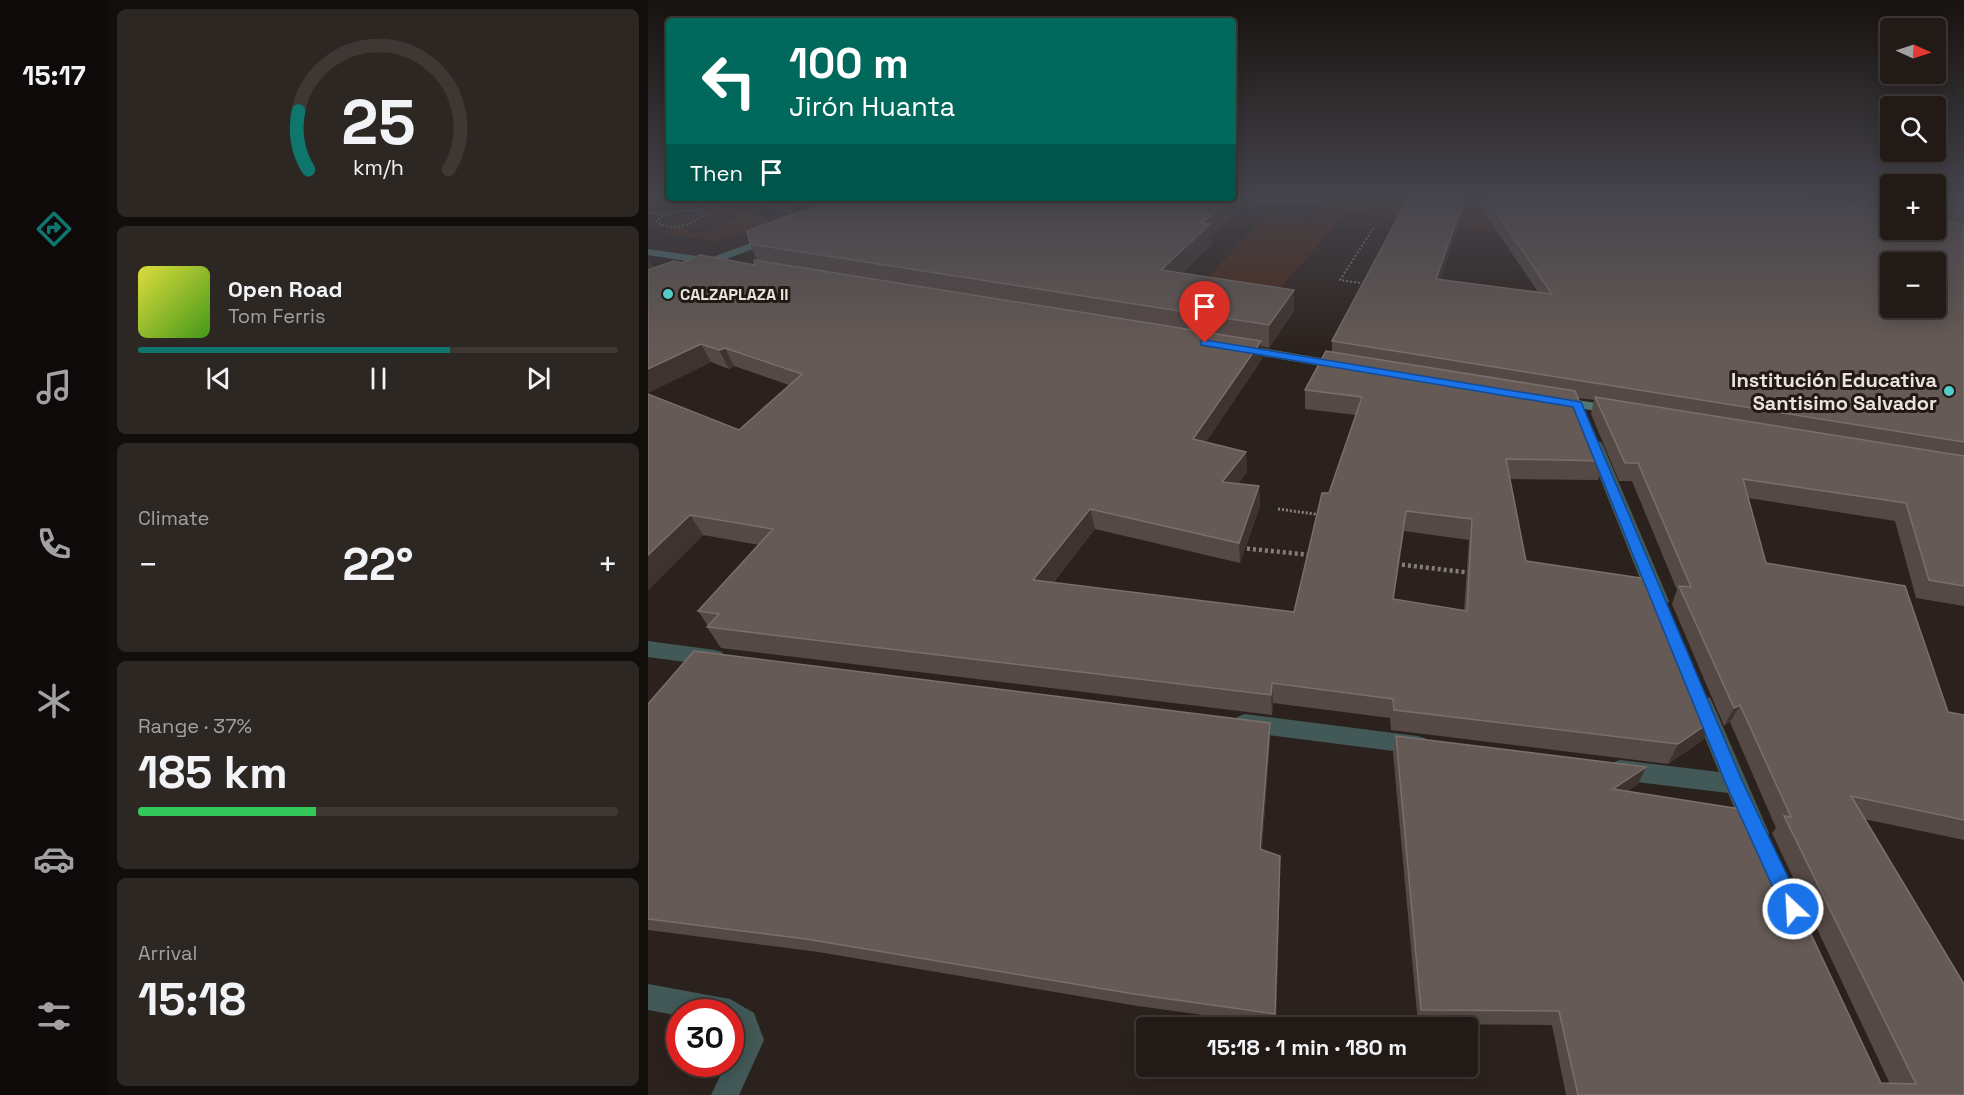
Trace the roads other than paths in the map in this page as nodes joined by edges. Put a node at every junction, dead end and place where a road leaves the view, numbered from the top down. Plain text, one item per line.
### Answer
1 (745, 248) edge
2 (648, 252) edge
3 (710, 261) junction
4 (745, 267) edge
5 (689, 269) edge
6 (1222, 346) edge
7 (1364, 369) edge
8 (1544, 399) edge
9 (1577, 404) junction
10 (1636, 414) edge
11 (1666, 618) edge
12 (648, 649) edge
13 (740, 661) edge
14 (1694, 685) edge
15 (1224, 721) edge
16 (1438, 747) edge
17 (1604, 768) edge
18 (1735, 784) junction
19 (1770, 859) edge
20 (648, 998) edge
21 (725, 1095) edge

1 - 3 street
2 - 3 street
3 - 4 street
3 - 5 street
6 - 7 street
8 - 9 street
9 - 10 street
9 - 11 street
12 - 13 street
14 - 18 street
15 - 16 street
17 - 18 street
18 - 19 street
20 - 21 lane

